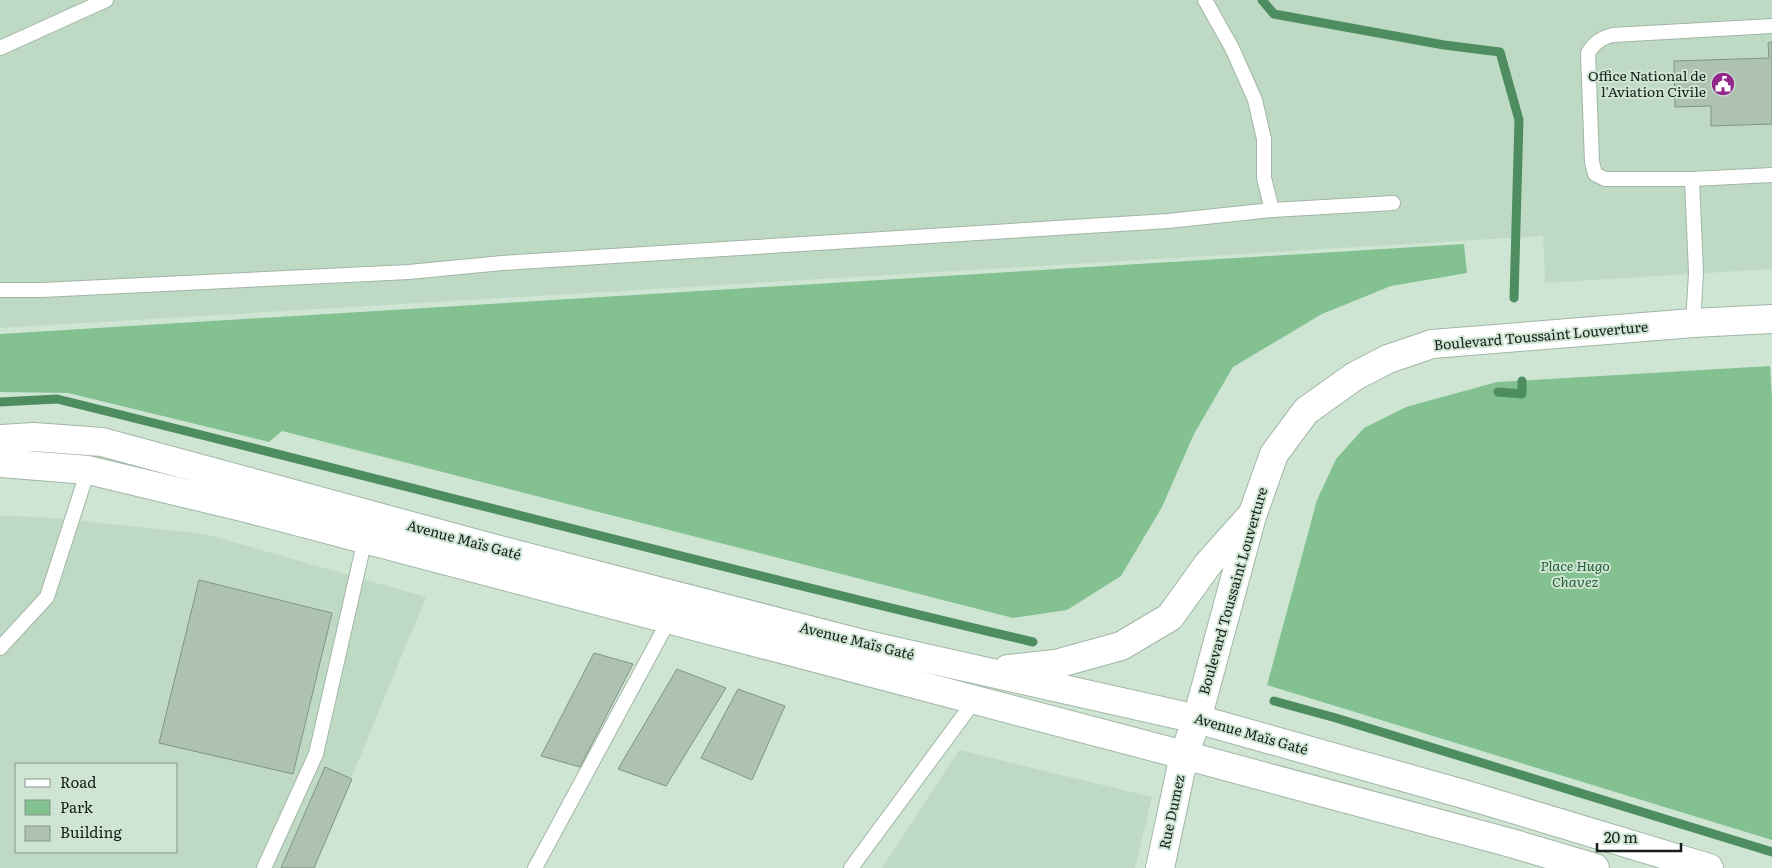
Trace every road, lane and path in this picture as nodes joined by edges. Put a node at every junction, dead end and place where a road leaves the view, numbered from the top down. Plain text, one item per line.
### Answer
1 (106, 0) edge
2 (1205, 0) edge
3 (1772, 26) edge
4 (0, 48) edge
5 (1772, 175) edge
6 (1692, 179) junction
7 (1393, 203) dead end
8 (1272, 210) junction
9 (0, 290) edge
10 (1772, 319) edge
11 (1693, 323) junction
12 (0, 438) edge
13 (0, 463) edge
14 (88, 470) junction
15 (1252, 516) junction
16 (365, 539) junction
17 (669, 620) junction
18 (0, 648) edge
19 (984, 671) junction
20 (975, 700) junction
21 (1197, 719) junction
22 (1184, 756) junction
23 (264, 868) edge
24 (535, 868) edge
25 (851, 868) edge
26 (1160, 868) edge
27 (1595, 868) edge
28 (1709, 868) edge

1 - 4 lane
2 - 8 lane
3 - 6 lane
5 - 6 lane
6 - 11 lane
7 - 8 lane
8 - 9 lane
10 - 11 main road, Boulevard Toussaint Louverture
11 - 15 main road, Boulevard Toussaint Louverture
12 - 19 main road, Avenue Maïs Gaté
13 - 14 main road, Avenue Maïs Gaté
14 - 16 main road, Avenue Maïs Gaté
14 - 18 lane
15 - 19 main road
15 - 21 main road, Boulevard Toussaint Louverture
16 - 17 main road, Avenue Maïs Gaté
16 - 23 lane
17 - 20 main road, Avenue Maïs Gaté
17 - 24 lane
19 - 21 main road, Avenue Maïs Gaté
20 - 22 main road, Avenue Maïs Gaté
20 - 25 lane
21 - 22 main road, Boulevard Toussaint Louverture
21 - 28 main road, Avenue Maïs Gaté
22 - 26 main road, Rue Dumez
22 - 27 main road, Avenue Maïs Gaté

